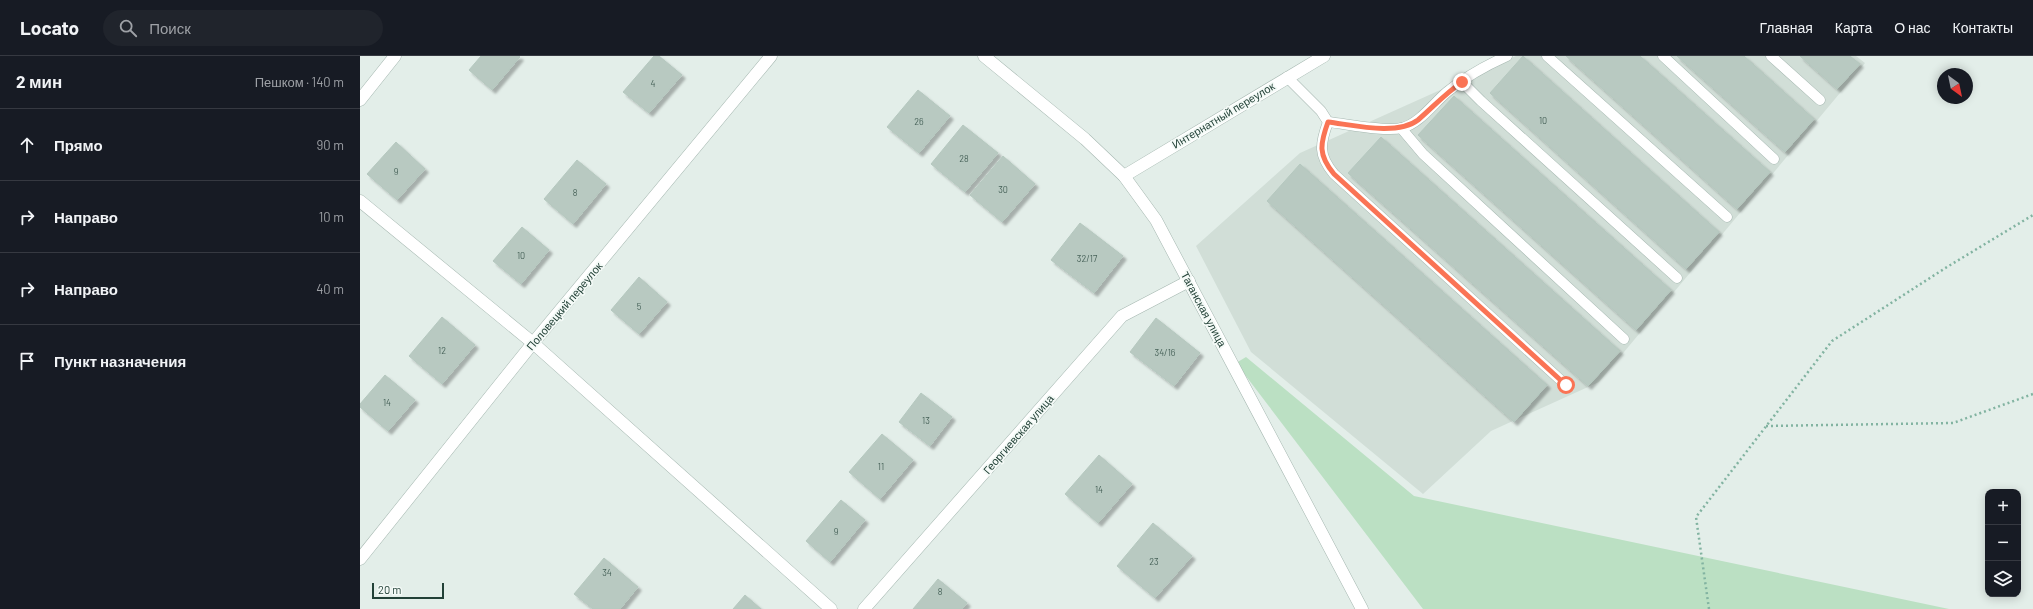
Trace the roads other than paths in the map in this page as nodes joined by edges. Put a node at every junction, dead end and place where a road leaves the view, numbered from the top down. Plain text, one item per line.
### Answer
1 (395, 56) edge
2 (771, 56) edge
3 (984, 56) edge
4 (1324, 56) edge
5 (1507, 56) edge
6 (1547, 56) edge
7 (1663, 56) edge
8 (1771, 56) edge
9 (1287, 77) junction
10 (1462, 82) junction
11 (360, 100) edge
12 (1820, 100) dead end
13 (1328, 122) junction
14 (1402, 128) junction
15 (1774, 159) dead end
16 (1124, 176) junction
17 (360, 201) edge
18 (1727, 218) dead end
19 (1677, 278) dead end
20 (1189, 281) junction
21 (1624, 339) dead end
22 (533, 343) junction
23 (1566, 385) dead end
24 (360, 559) edge
25 (831, 609) edge
26 (864, 609) edge
27 (1362, 609) edge

1 - 11 street
2 - 22 street, Половецкий переулок
3 - 16 street, Таганская улица
4 - 9 street, Интернатный переулок
5 - 10 lane
6 - 18 lane
7 - 15 lane
8 - 12 lane
9 - 13 lane
9 - 16 street, Интернатный переулок
10 - 14 lane
10 - 19 lane
13 - 14 lane
13 - 23 lane
14 - 21 lane
16 - 20 street, Таганская улица
17 - 22 street
20 - 26 street, Георгиевская улица
20 - 27 street, Таганская улица
22 - 24 street, Половецкий переулок
22 - 25 street

